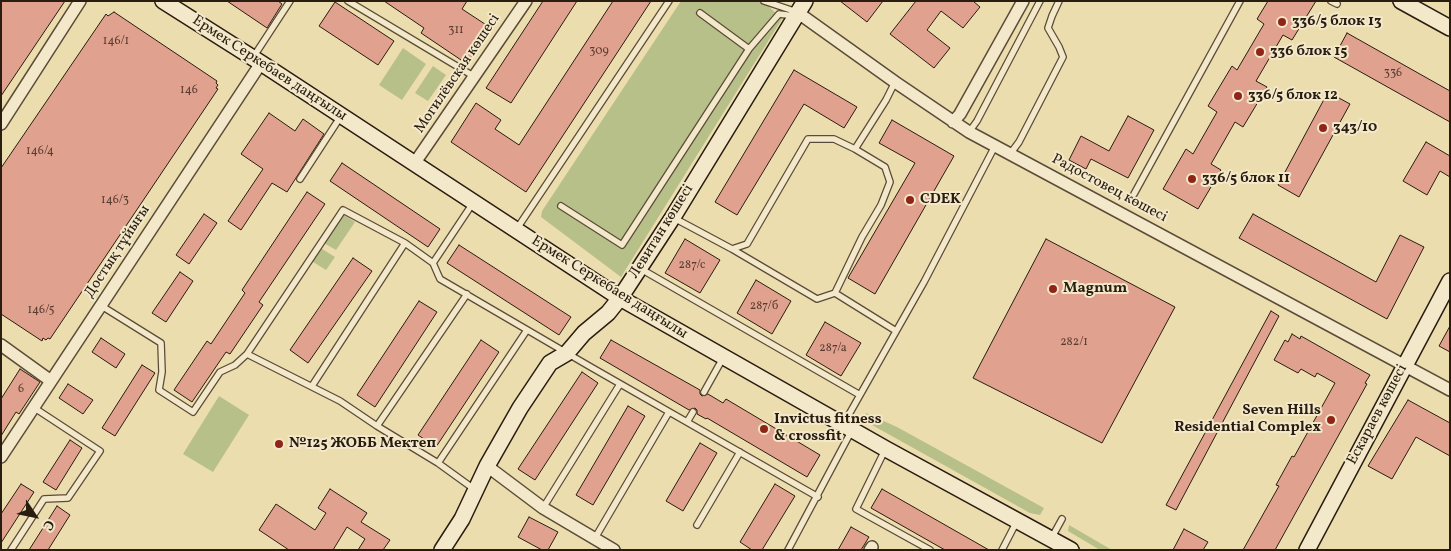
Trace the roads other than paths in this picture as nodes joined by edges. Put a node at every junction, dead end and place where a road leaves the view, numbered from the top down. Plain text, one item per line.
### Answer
1 (80, 1) edge
2 (163, 1) edge
3 (290, 1) edge
4 (348, 1) edge
5 (526, 1) edge
6 (669, 1) edge
7 (764, 1) edge
8 (1023, 1) edge
9 (1040, 1) edge
10 (1059, 1) edge
11 (1240, 1) edge
12 (1400, 1) edge
13 (797, 7) edge
14 (700, 13) dead end
15 (1449, 25) edge
16 (749, 49) junction
17 (257, 60) junction
18 (475, 77) junction
19 (895, 82) junction
20 (341, 116) junction
21 (953, 122) junction
22 (1, 124) edge
23 (969, 132) junction
24 (995, 146) junction
25 (855, 149) junction
26 (1010, 154) junction
27 (414, 164) junction
28 (300, 179) dead end
29 (1134, 194) dead end
30 (473, 203) junction
31 (561, 206) dead end
32 (673, 217) junction
33 (516, 230) junction
34 (405, 243) junction
35 (732, 249) junction
36 (433, 263) junction
37 (639, 268) junction
38 (1450, 281) edge
39 (835, 293) junction
40 (467, 294) junction
41 (620, 298) junction
42 (100, 306) junction
43 (527, 330) junction
44 (896, 331) junction
45 (1, 345) edge
46 (567, 353) junction
47 (247, 354) junction
48 (724, 358) junction
49 (1405, 365) junction
50 (52, 381) junction
51 (620, 384) junction
52 (312, 386) junction
53 (1450, 390) edge
54 (704, 392) dead end
55 (860, 395) junction
56 (34, 407) junction
57 (669, 412) junction
58 (692, 412) dead end
59 (687, 422) junction
60 (377, 426) junction
61 (848, 428) junction
62 (886, 449) junction
63 (740, 452) junction
64 (1, 457) edge
65 (438, 464) junction
66 (487, 466) junction
67 (475, 490) junction
68 (818, 497) junction
69 (543, 508) junction
70 (1062, 519) dead end
71 (1018, 521) junction
72 (697, 525) dead end
73 (596, 538) junction
74 (1051, 539) junction
75 (12, 550) edge
76 (442, 550) edge
77 (614, 550) edge
78 (788, 550) edge
79 (930, 550) edge
80 (1002, 550) edge
81 (1071, 550) edge
82 (1307, 550) edge

1 - 22 street
2 - 17 street, Ермек Серкебаев даңғылы
3 - 17 lane
4 - 18 lane
5 - 18 street, Могилёвская көшесі
6 - 33 lane
7 - 13 lane, Радостовец көшесі
8 - 21 street
9 - 23 lane
10 - 26 lane
11 - 29 lane
12 - 15 street
13 - 16 lane
13 - 19 street, Радостовец көшесі
13 - 32 street, Левитан көшесі
14 - 16 lane
16 - 31 lane
17 - 20 street, Ермек Серкебаев даңғылы
17 - 42 street, Достық тұйығы
18 - 27 street, Могилёвская көшесі
19 - 21 street, Радостовец көшесі
19 - 25 lane
20 - 27 street, Ермек Серкебаев даңғылы
20 - 28 lane
21 - 23 street, Радостовец көшесі
23 - 24 street, Радостовец көшесі
24 - 26 street, Радостовец көшесі
24 - 44 lane
25 - 35 lane
25 - 39 lane
26 - 49 street, Радостовец көшесі
27 - 30 street, Ермек Серкебаев даңғылы
30 - 33 street, Ермек Серкебаев даңғылы
30 - 36 lane
32 - 35 lane
32 - 37 street, Левитан көшесі
33 - 41 street, Ермек Серкебаев даңғылы
34 - 36 lane
34 - 47 lane
34 - 52 lane
35 - 39 lane
36 - 40 lane
37 - 41 street, Левитан көшесі
37 - 55 lane
38 - 49 street, Ескараев көшесі
39 - 44 lane
40 - 43 lane
40 - 60 lane
41 - 46 street, Левитан көшесі
41 - 48 street, Ермек Серкебаев даңғылы
42 - 47 lane
42 - 50 street, Достық тұйығы
43 - 46 lane
43 - 65 lane
44 - 55 lane
45 - 50 street
46 - 51 lane
46 - 66 street, Левитан көшесі
47 - 52 lane
48 - 54 lane
48 - 61 street, Ермек Серкебаев даңғылы
49 - 53 street, Радостовец көшесі
49 - 82 street, Ескараев көшесі
50 - 56 street, Достық тұйығы
51 - 57 lane
51 - 69 lane
52 - 60 lane
55 - 61 lane
56 - 64 street, Достық тұйығы
56 - 75 lane
57 - 59 lane
57 - 73 lane
58 - 59 lane
59 - 63 lane
60 - 65 lane
61 - 62 street, Ермек Серкебаев даңғылы
61 - 68 lane
62 - 71 street, Ермек Серкебаев даңғылы
62 - 79 lane
63 - 68 lane
63 - 72 lane
65 - 67 lane
66 - 67 street, Левитан көшесі
66 - 69 street
67 - 76 street, Левитан көшесі
68 - 78 lane
69 - 73 street
70 - 74 lane
71 - 74 street, Ермек Серкебаев даңғылы
71 - 80 lane
73 - 77 street
74 - 81 street, Ермек Серкебаев даңғылы

